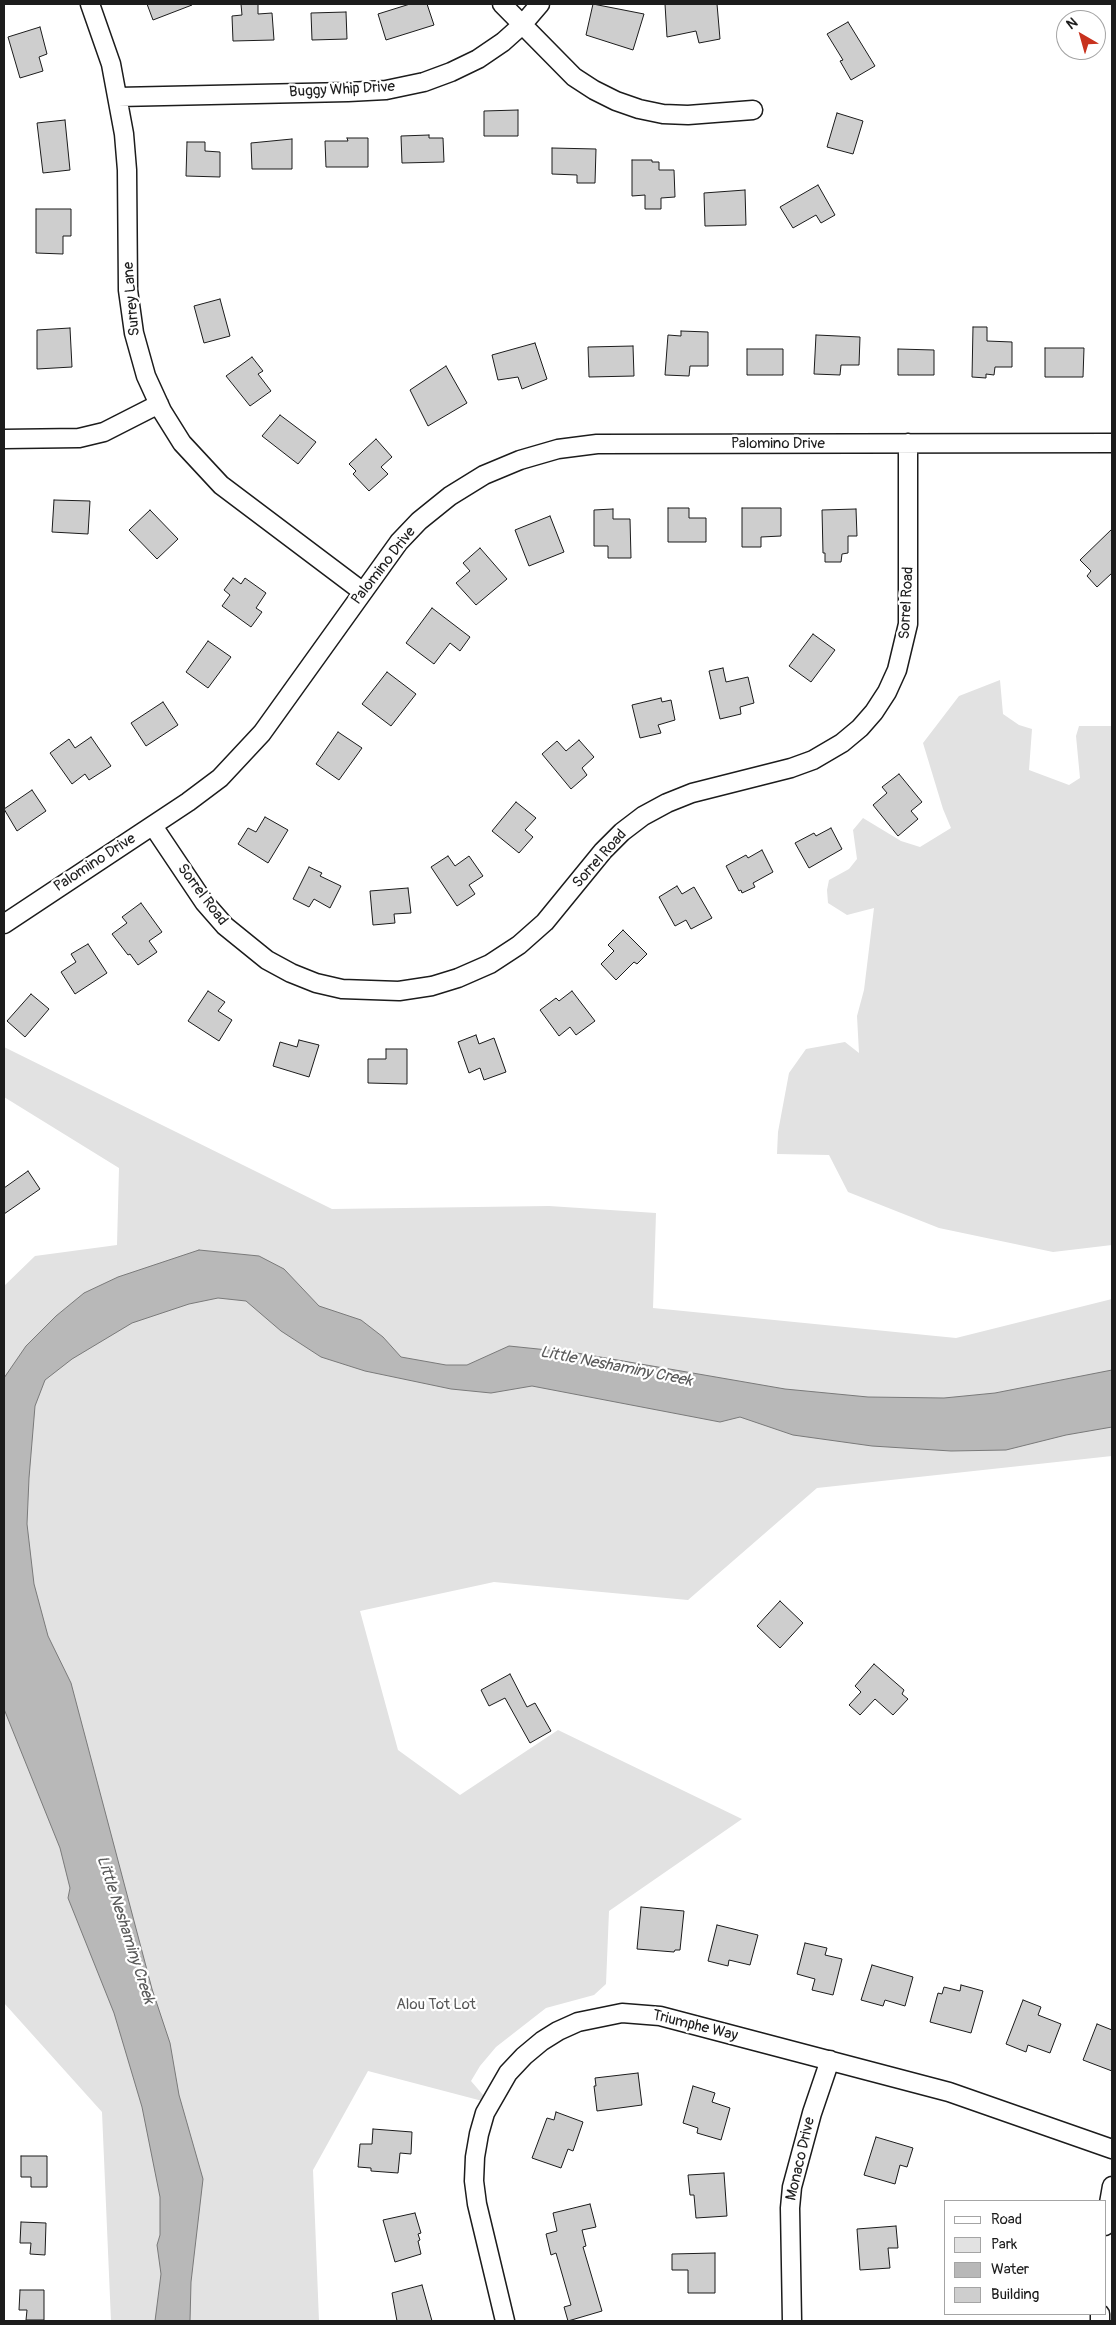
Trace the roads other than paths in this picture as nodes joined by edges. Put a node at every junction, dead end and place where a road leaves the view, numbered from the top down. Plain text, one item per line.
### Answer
1 (90, 4) edge
2 (502, 4) edge
3 (540, 4) edge
4 (522, 25) junction
5 (118, 97) junction
6 (753, 110) dead end
7 (159, 404) junction
8 (4, 439) edge
9 (908, 443) junction
10 (1112, 443) edge
11 (363, 592) junction
12 (153, 826) junction
13 (4, 924) edge
14 (830, 2060) junction
15 (1112, 2149) edge
16 (1112, 2186) edge
17 (1106, 2220) edge
18 (505, 2321) edge
19 (792, 2321) edge

1 - 5 street, Surrey Lane
2 - 4 street
3 - 4 street, Buggy Whip Drive
4 - 5 street, Buggy Whip Drive
4 - 6 street
5 - 7 street, Surrey Lane
7 - 8 street
7 - 11 street, Surrey Lane
9 - 10 street, Palomino Drive
9 - 11 street, Palomino Drive
9 - 12 street, Sorrel Road
11 - 12 street, Palomino Drive
12 - 13 street, Palomino Drive
14 - 15 street, Triumphe Way
14 - 18 street, Triumphe Way
14 - 19 street, Monaco Drive
16 - 17 street

